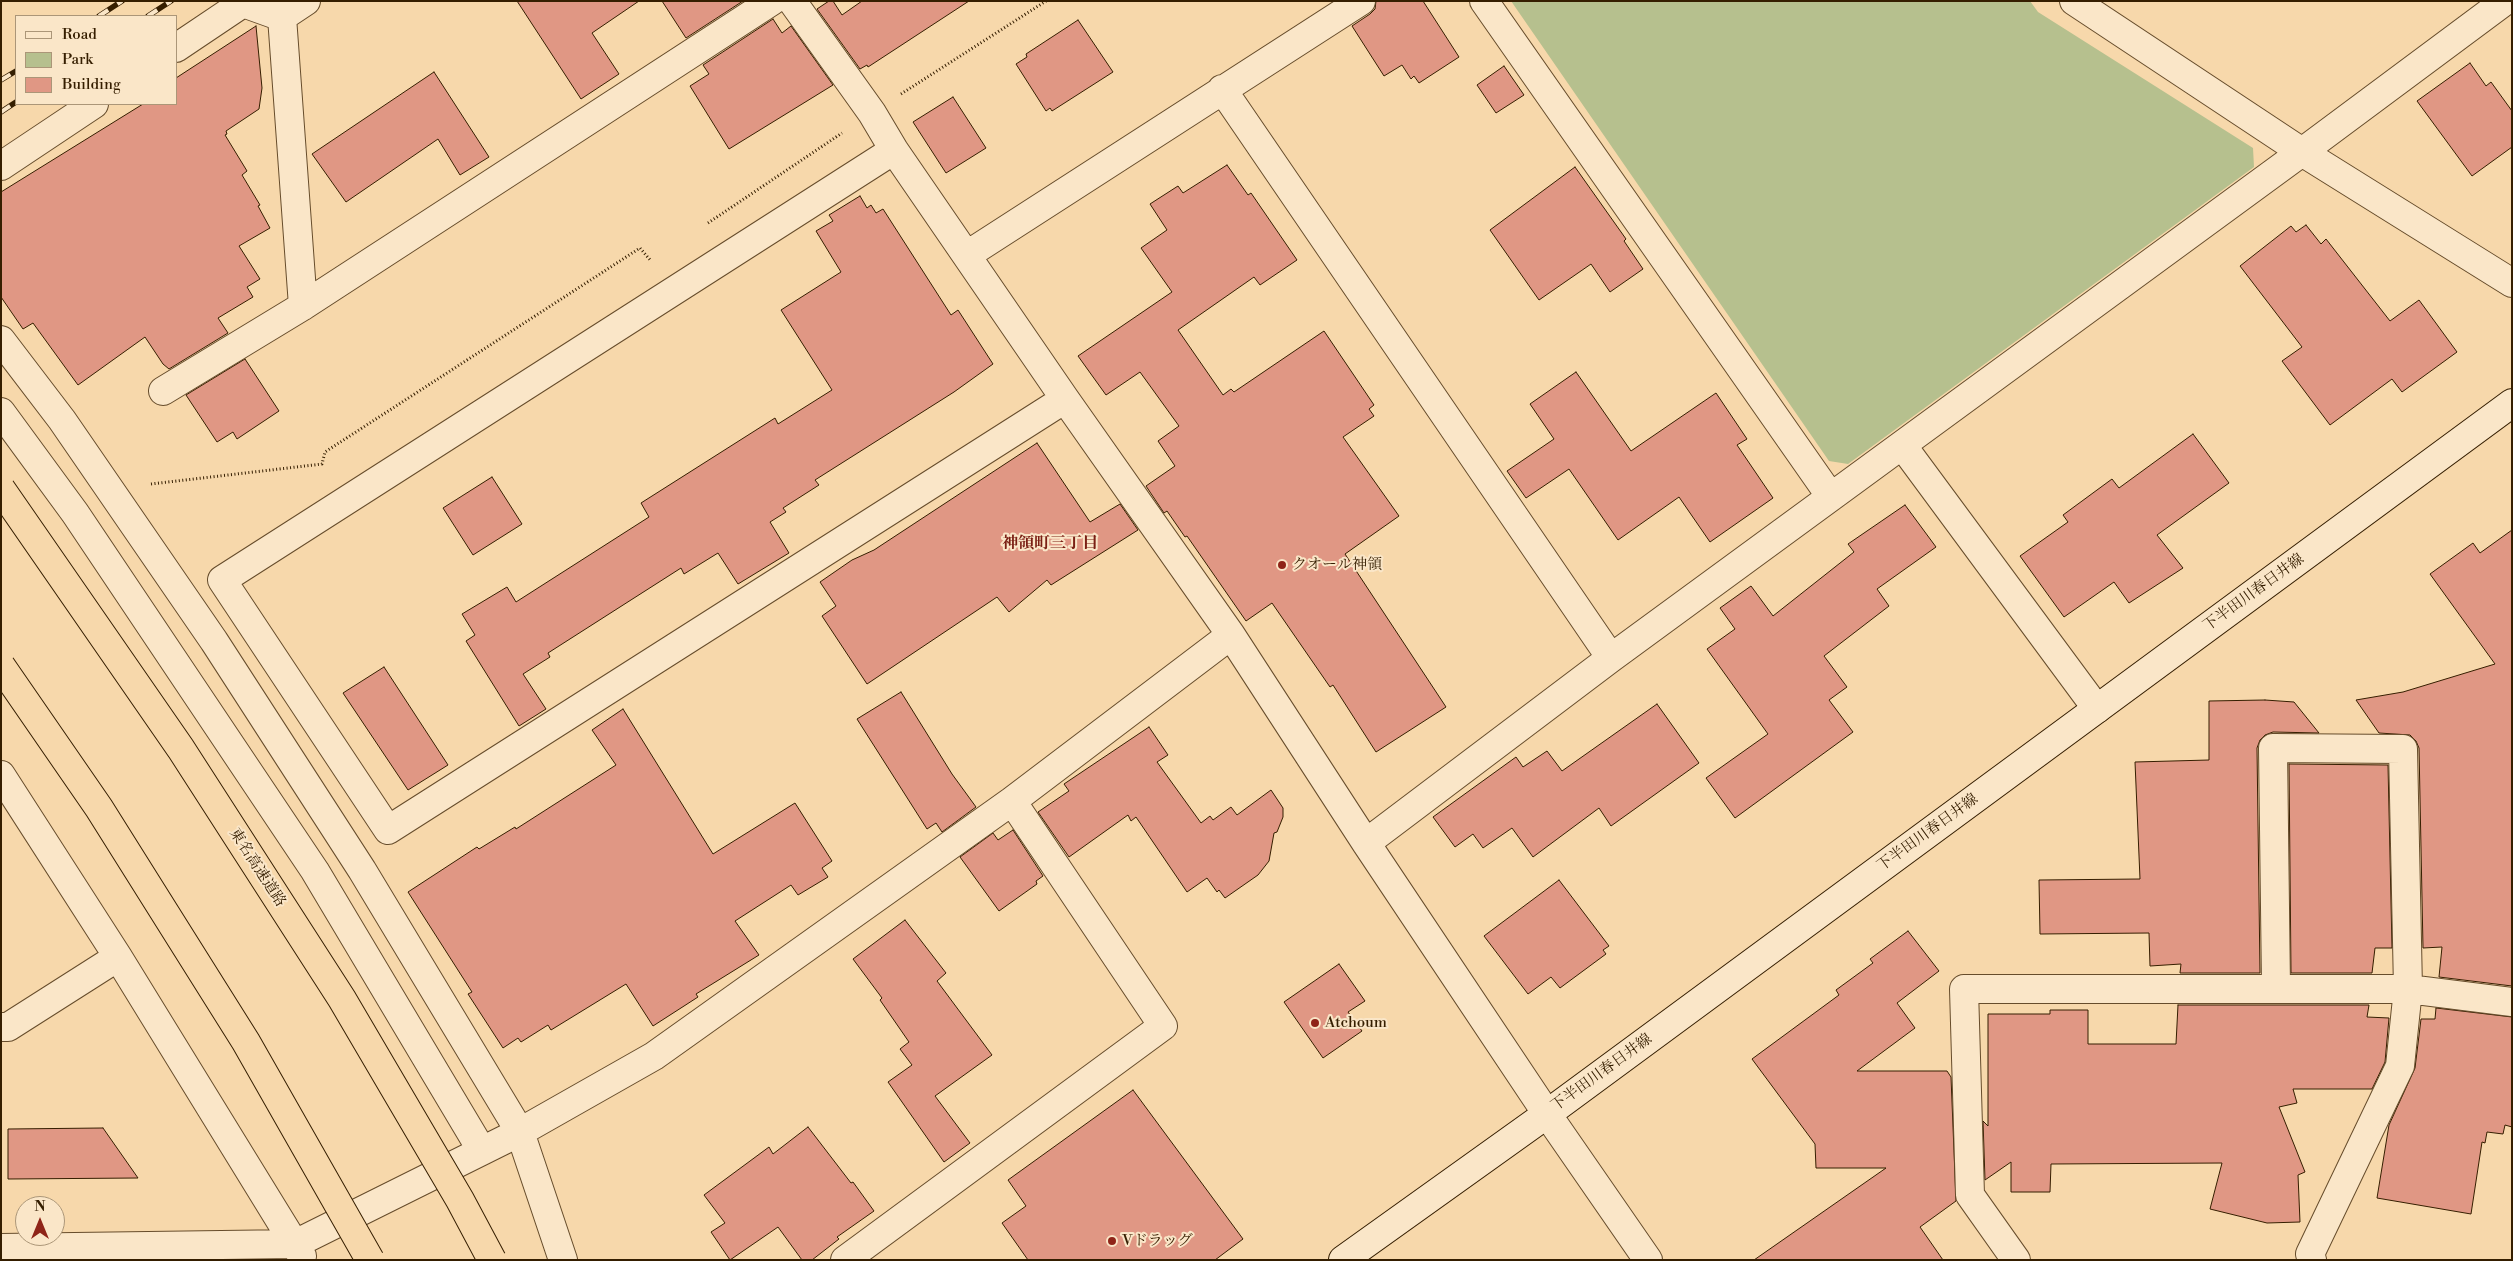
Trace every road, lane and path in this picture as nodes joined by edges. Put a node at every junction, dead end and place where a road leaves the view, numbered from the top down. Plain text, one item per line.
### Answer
1 (306, 1) edge
2 (772, 1) edge
3 (792, 1) edge
4 (1046, 1) edge
5 (1361, 1) edge
6 (1484, 1) edge
7 (2074, 1) edge
8 (2505, 1) edge
9 (282, 17) junction
10 (178, 47) edge
11 (1222, 89) junction
12 (92, 105) edge
13 (872, 113) junction
14 (894, 150) junction
15 (2302, 152) junction
16 (1, 166) edge
17 (707, 224) dead end
18 (967, 255) junction
19 (658, 257) dead end
20 (2512, 283) edge
21 (303, 306) junction
22 (1, 340) edge
23 (163, 391) dead end
24 (1065, 399) junction
25 (2512, 403) edge
26 (3, 417) edge
27 (1902, 445) junction
28 (1, 489) edge
29 (111, 489) junction
30 (1831, 497) junction
31 (1231, 635) junction
32 (1611, 658) junction
33 (1, 666) edge
34 (2097, 709) junction
35 (2, 777) edge
36 (1012, 801) junction
37 (1366, 843) junction
38 (118, 957) junction
39 (2276, 987) junction
40 (2408, 989) junction
41 (2512, 1002) edge
42 (1, 1027) edge
43 (1547, 1114) junction
44 (520, 1132) junction
45 (482, 1151) junction
46 (1, 1248) edge
47 (300, 1252) edge
48 (45, 1254) edge
49 (370, 1260) edge
50 (492, 1260) edge
51 (563, 1260) edge
52 (845, 1260) edge
53 (1342, 1260) edge
54 (1648, 1260) edge
55 (2016, 1260) edge
56 (2312, 1260) edge

1 - 9 street
2 - 21 street
3 - 13 street
4 - 13 path
5 - 11 street
6 - 30 street
7 - 15 street
8 - 15 street
9 - 10 street
9 - 21 street
11 - 18 street
11 - 32 street
12 - 16 street
13 - 14 street
13 - 17 path
14 - 18 street
14 - 24 street
15 - 20 street
15 - 27 street
18 - 24 street
19 - 29 path
21 - 23 street
22 - 29 street
24 - 31 street
25 - 34 street, 下半田川春日井線
26 - 45 street
27 - 30 street
27 - 34 street
28 - 50 highway, 東名高速道路, bridge
29 - 44 street
30 - 32 street
31 - 36 street
31 - 37 street
32 - 37 street
33 - 49 highway, bridge
34 - 43 street, 下半田川春日井線
35 - 38 street
36 - 44 street
36 - 52 street
37 - 43 street
38 - 42 street
38 - 47 street
39 - 40 street
39 - 40 street
39 - 55 street
40 - 41 street
40 - 56 street
43 - 53 street, 下半田川春日井線
43 - 54 street
44 - 45 street
44 - 51 street
45 - 47 street
46 - 48 street
47 - 48 street

